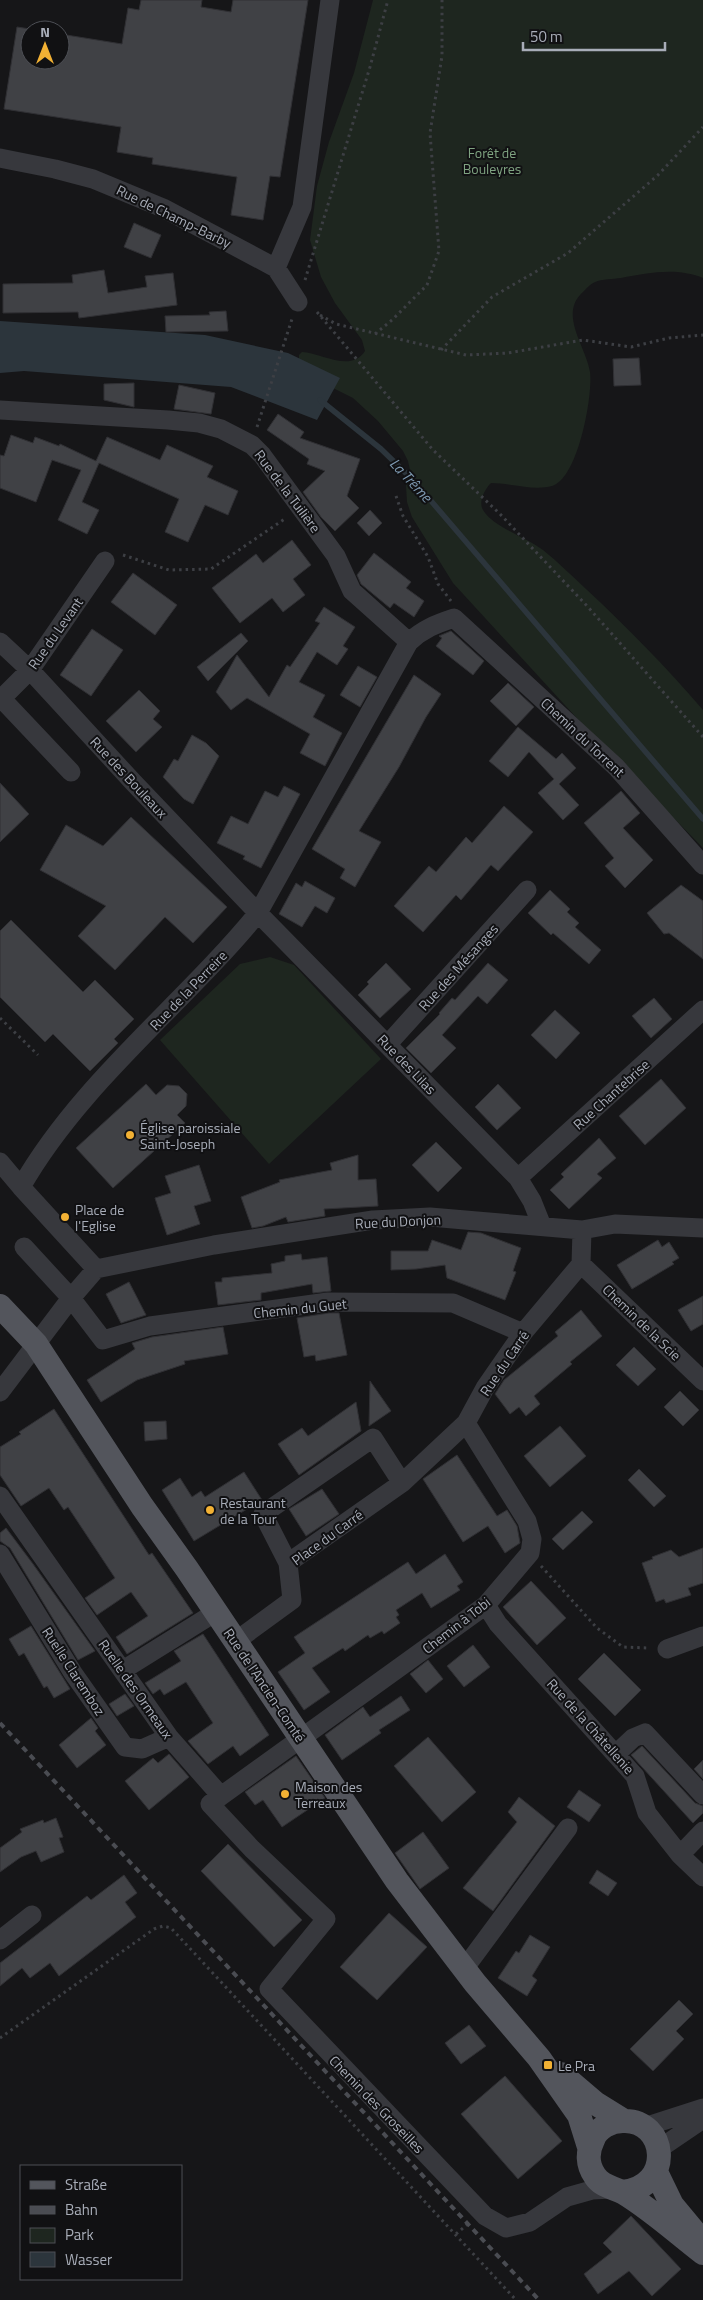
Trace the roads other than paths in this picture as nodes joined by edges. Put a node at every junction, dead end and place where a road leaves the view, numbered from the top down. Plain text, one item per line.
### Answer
1 (330, 0) edge
2 (0, 158) edge
3 (276, 268) junction
4 (298, 302) road end
5 (0, 410) edge
6 (105, 562) road end
7 (454, 618) joint
8 (0, 642) edge
9 (409, 642) junction
10 (30, 670) junction
11 (1, 699) edge
12 (72, 772) dead end
13 (703, 865) edge
14 (527, 890) dead end
15 (258, 913) junction
16 (703, 1010) edge
17 (388, 1044) junction
18 (0, 1162) edge
19 (518, 1178) junction
20 (21, 1187) junction
21 (542, 1226) junction
22 (703, 1228) edge
23 (582, 1230) junction
24 (24, 1247) dead end
25 (581, 1264) junction
26 (96, 1269) junction
27 (72, 1298) junction
28 (0, 1306) edge
29 (523, 1333) junction
30 (36, 1344) junction
31 (703, 1381) edge
32 (0, 1392) edge
33 (466, 1423) junction
34 (402, 1483) junction
35 (0, 1496) edge
36 (0, 1554) edge
37 (288, 1563) junction
38 (486, 1605) junction
39 (216, 1612) junction
40 (703, 1636) edge
41 (236, 1641) junction
42 (667, 1649) road end
43 (123, 1670) junction
44 (169, 1737) junction
45 (302, 1739) junction
46 (616, 1754) junction
47 (703, 1795) edge
48 (220, 1796) junction
49 (568, 1828) dead end
50 (703, 1830) edge
51 (680, 1855) junction
52 (703, 1877) edge
53 (32, 1915) dead end
54 (0, 1940) edge
55 (464, 1969) junction
56 (539, 2058) junction
57 (703, 2108) edge
58 (703, 2119) edge
59 (634, 2124) junction
60 (589, 2152) junction
61 (658, 2161) junction
62 (617, 2191) junction
63 (567, 2197) junction
64 (703, 2243) edge
65 (703, 2253) edge

1 - 3 street
2 - 3 street, Rue de Champ-Barby
3 - 4 street, Rue de Champ-Barby
5 - 9 street, Rue de la Tuilière
6 - 10 street, Rue du Levant
7 - 9 street, Rue de la Perreire
7 - 13 street, Chemin du Torrent
8 - 10 street, Rue des Bouleaux
9 - 15 street, Rue de la Perreire
10 - 11 street, Rue du Levant
10 - 15 street, Rue des Bouleaux
11 - 12 street
14 - 17 street, Rue des Mésanges
15 - 17 street, Rue des Lilas
15 - 20 street, Rue de la Perreire
16 - 19 street, Rue Chantebrise
17 - 19 street, Rue des Lilas
18 - 20 street
19 - 21 street, Rue des Lilas
20 - 26 street
21 - 23 street, Rue du Donjon
21 - 26 street, Rue du Donjon
22 - 23 street, Rue du Donjon
23 - 25 street
24 - 27 street
25 - 29 street, Rue du Carré
25 - 31 street, Chemin de la Scie
26 - 27 street
27 - 29 street, Chemin du Guet
27 - 30 street
28 - 30 main road, Rue de l'Ancien-Comté
29 - 33 street, Rue du Carré
30 - 32 street
30 - 39 main road, Rue de l'Ancien-Comté
33 - 34 street, Rue du Carré
33 - 38 street, Chemin à Tobi
34 - 37 street, Place du Carré
34 - 37 street
35 - 43 street, Ruelle des Ormeaux
36 - 44 street, Ruelle Claremboz
37 - 41 street, Place du Carré
38 - 45 street, Chemin à Tobi
38 - 46 street, Rue de la Châtellenie
39 - 41 main road, Rue de l'Ancien-Comté
39 - 43 street
40 - 42 street
41 - 45 main road, Rue de l'Ancien-Comté
43 - 44 street, Ruelle des Ormeaux
44 - 48 street, Ruelle des Ormeaux
45 - 48 street
45 - 55 main road, Rue de l'Ancien-Comté
46 - 47 street
46 - 51 street, Rue de la Châtellenie
48 - 63 street, Chemin des Groseilles
49 - 55 street
50 - 51 street
51 - 52 street, Rue de la Châtellenie
53 - 54 street
55 - 56 main road, Rue de l'Ancien-Comté
56 - 59 main road, Rue de l'Ancien-Comté
56 - 60 main road, Rue de l'Ancien-Comté
57 - 59 street
58 - 61 street
59 - 60 main road
59 - 61 main road
60 - 62 main road
60 - 63 street, Chemin des Groseilles
61 - 62 main road
61 - 64 main road
62 - 63 street, Chemin des Groseilles
62 - 65 main road

